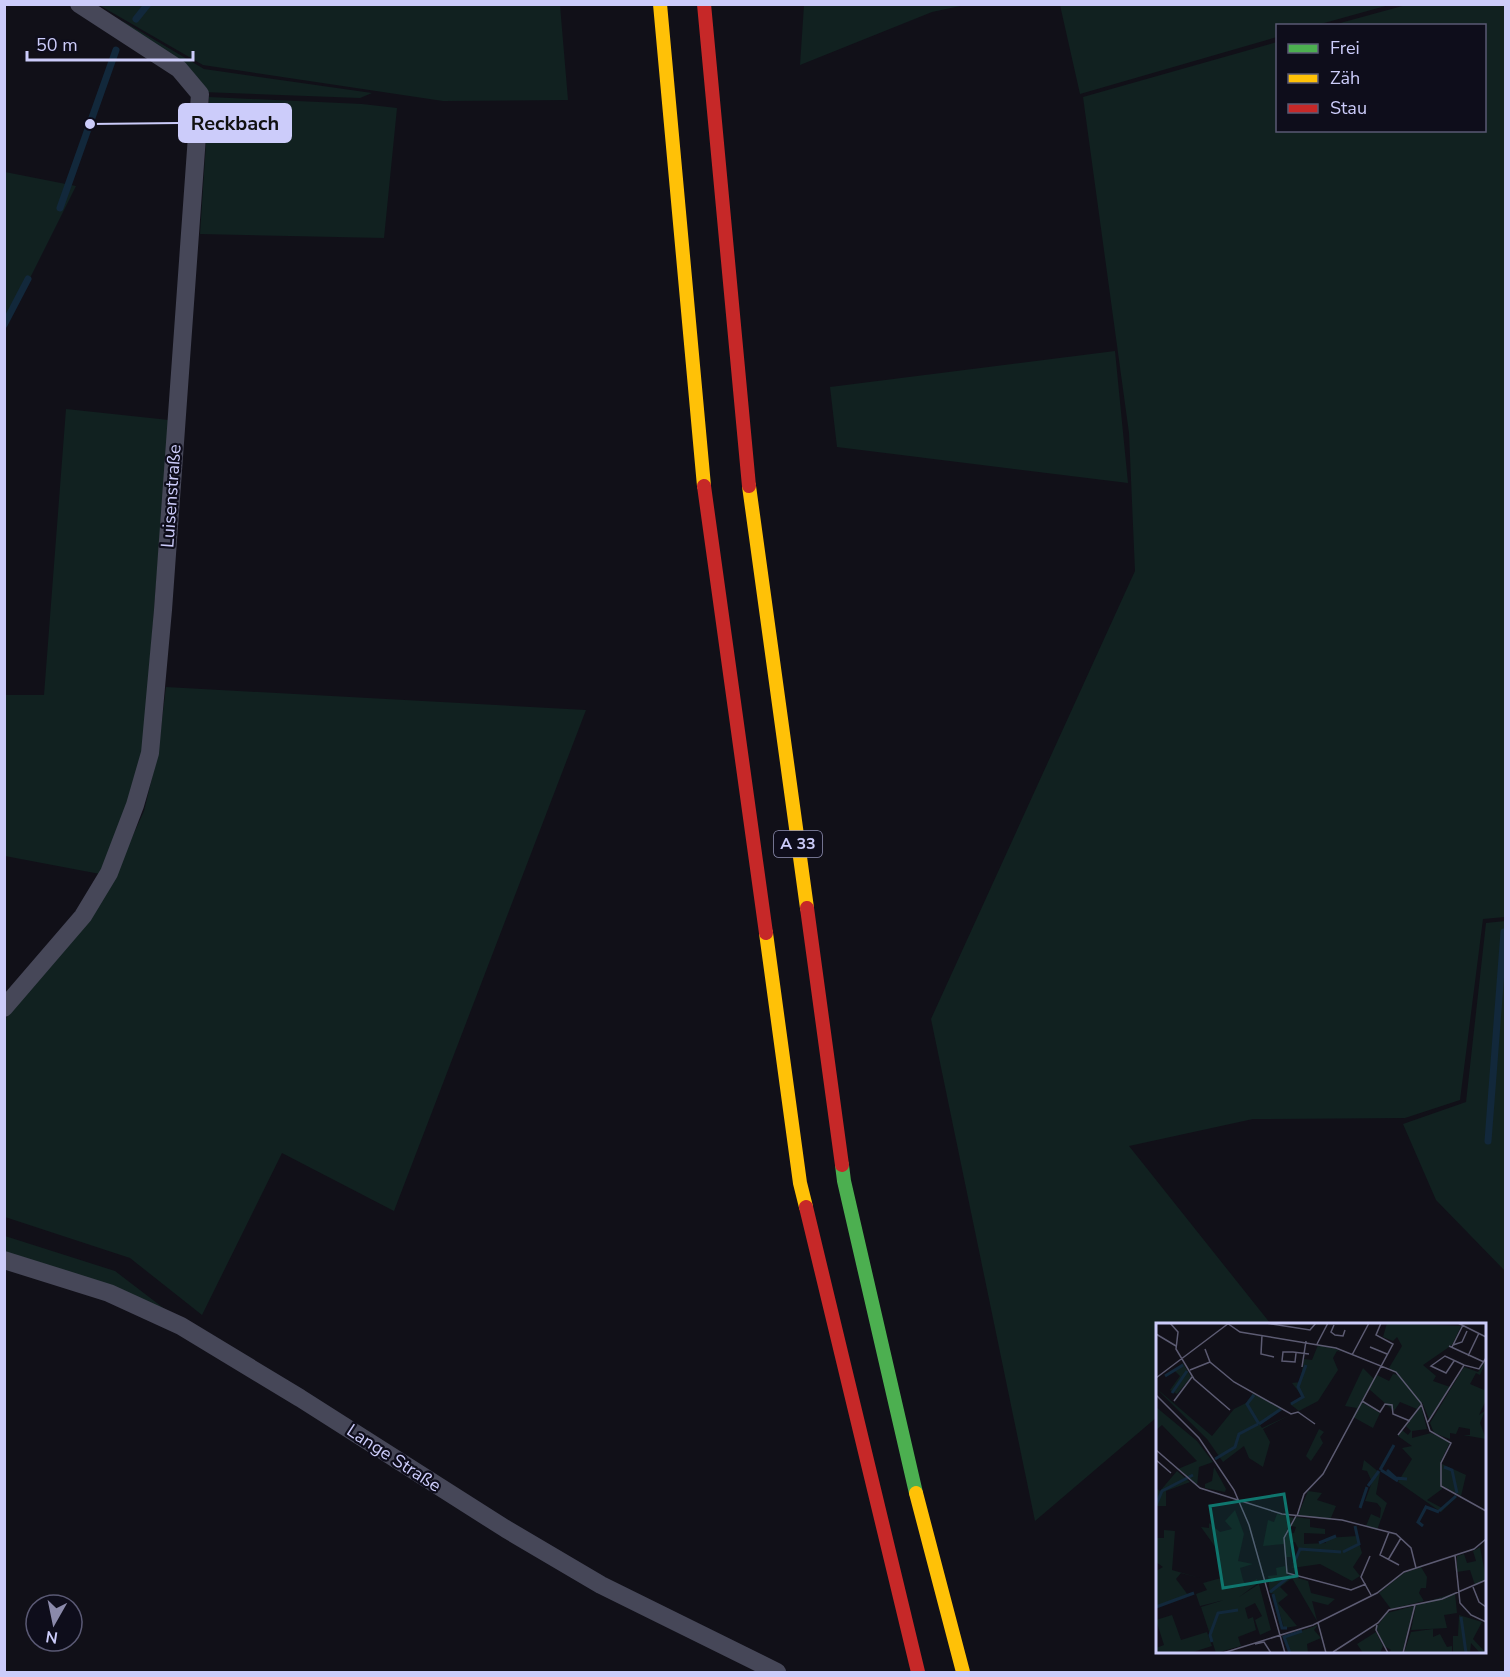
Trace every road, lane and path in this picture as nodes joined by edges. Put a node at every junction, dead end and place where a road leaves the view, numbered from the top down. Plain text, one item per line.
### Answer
1 (79, 4) edge
2 (660, 4) edge
3 (704, 4) edge
4 (4, 1008) edge
5 (4, 1260) edge
6 (777, 1672) edge
7 (918, 1672) edge
8 (963, 1672) edge

1 - 4 street, Luisenstraße
2 - 7 highway, A 33
3 - 8 highway, A 33
5 - 6 street, Lange Straße

